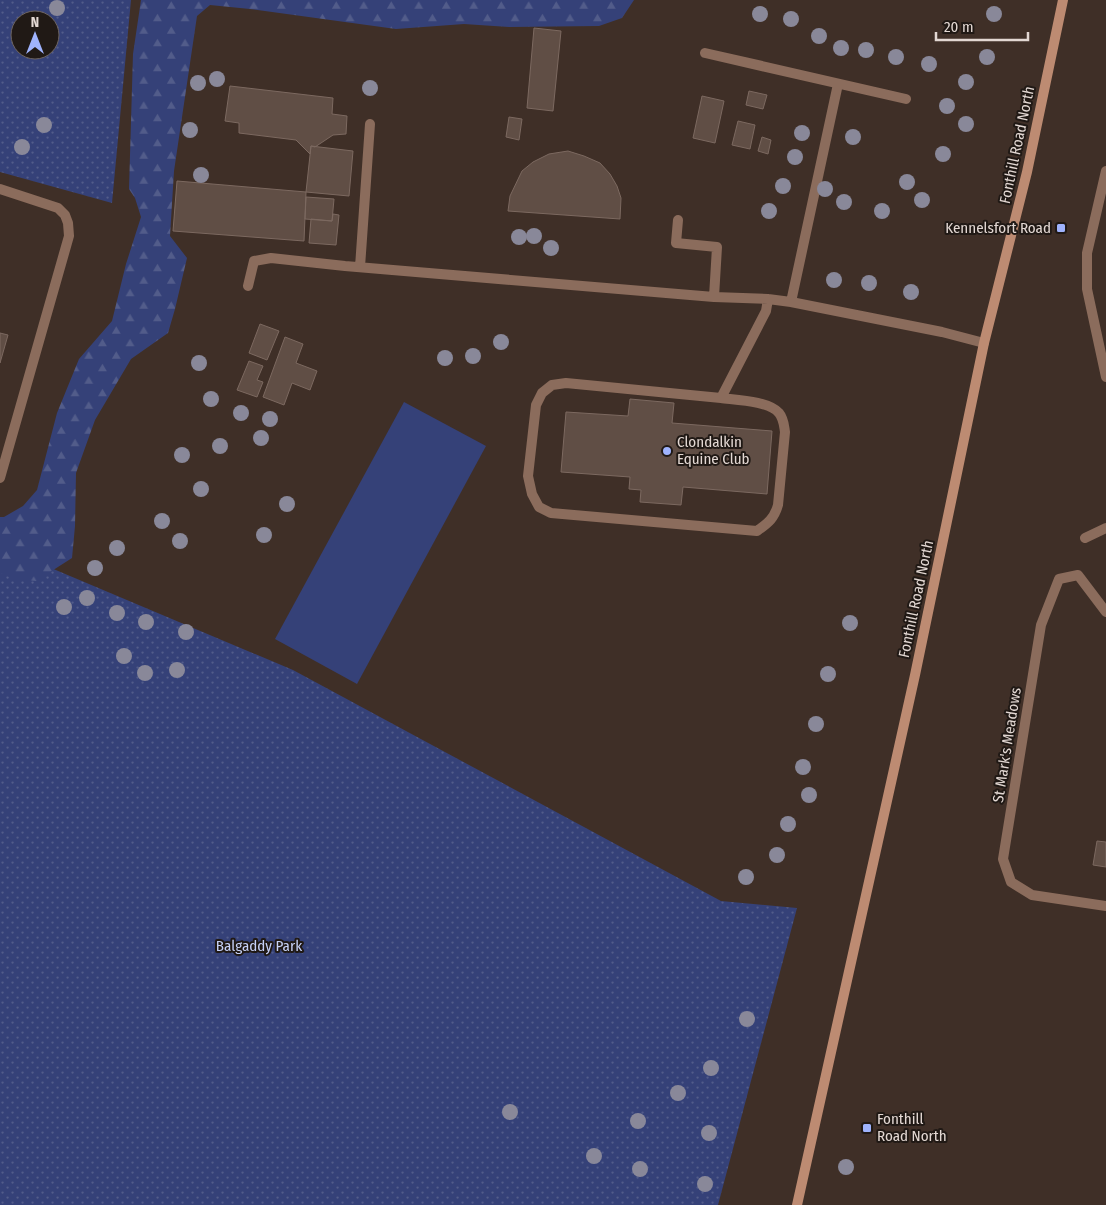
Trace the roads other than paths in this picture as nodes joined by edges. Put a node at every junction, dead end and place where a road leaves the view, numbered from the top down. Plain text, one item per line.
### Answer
1 (1063, 0) edge
2 (704, 53) dead end
3 (838, 84) junction
4 (906, 99) dead end
5 (370, 124) dead end
6 (1106, 172) edge
7 (0, 189) edge
8 (678, 220) dead end
9 (360, 267) junction
10 (248, 286) dead end
11 (714, 297) junction
12 (768, 299) junction
13 (791, 302) junction
14 (984, 343) junction
15 (1106, 377) edge
16 (722, 398) junction
17 (0, 478) edge
18 (1106, 528) edge
19 (1085, 538) dead end
20 (1106, 612) edge
21 (1106, 906) edge
22 (798, 1205) edge

1 - 14 main road, Fonthill Road North
2 - 3 street
3 - 4 street
3 - 13 street
5 - 9 street
6 - 15 street
7 - 17 street
8 - 11 street
9 - 10 street
9 - 11 street
11 - 12 street
12 - 13 street
12 - 16 street
13 - 14 street
14 - 22 main road, Fonthill Road North
16 - 16 street
18 - 19 street
20 - 21 street, St Mark's Meadows

